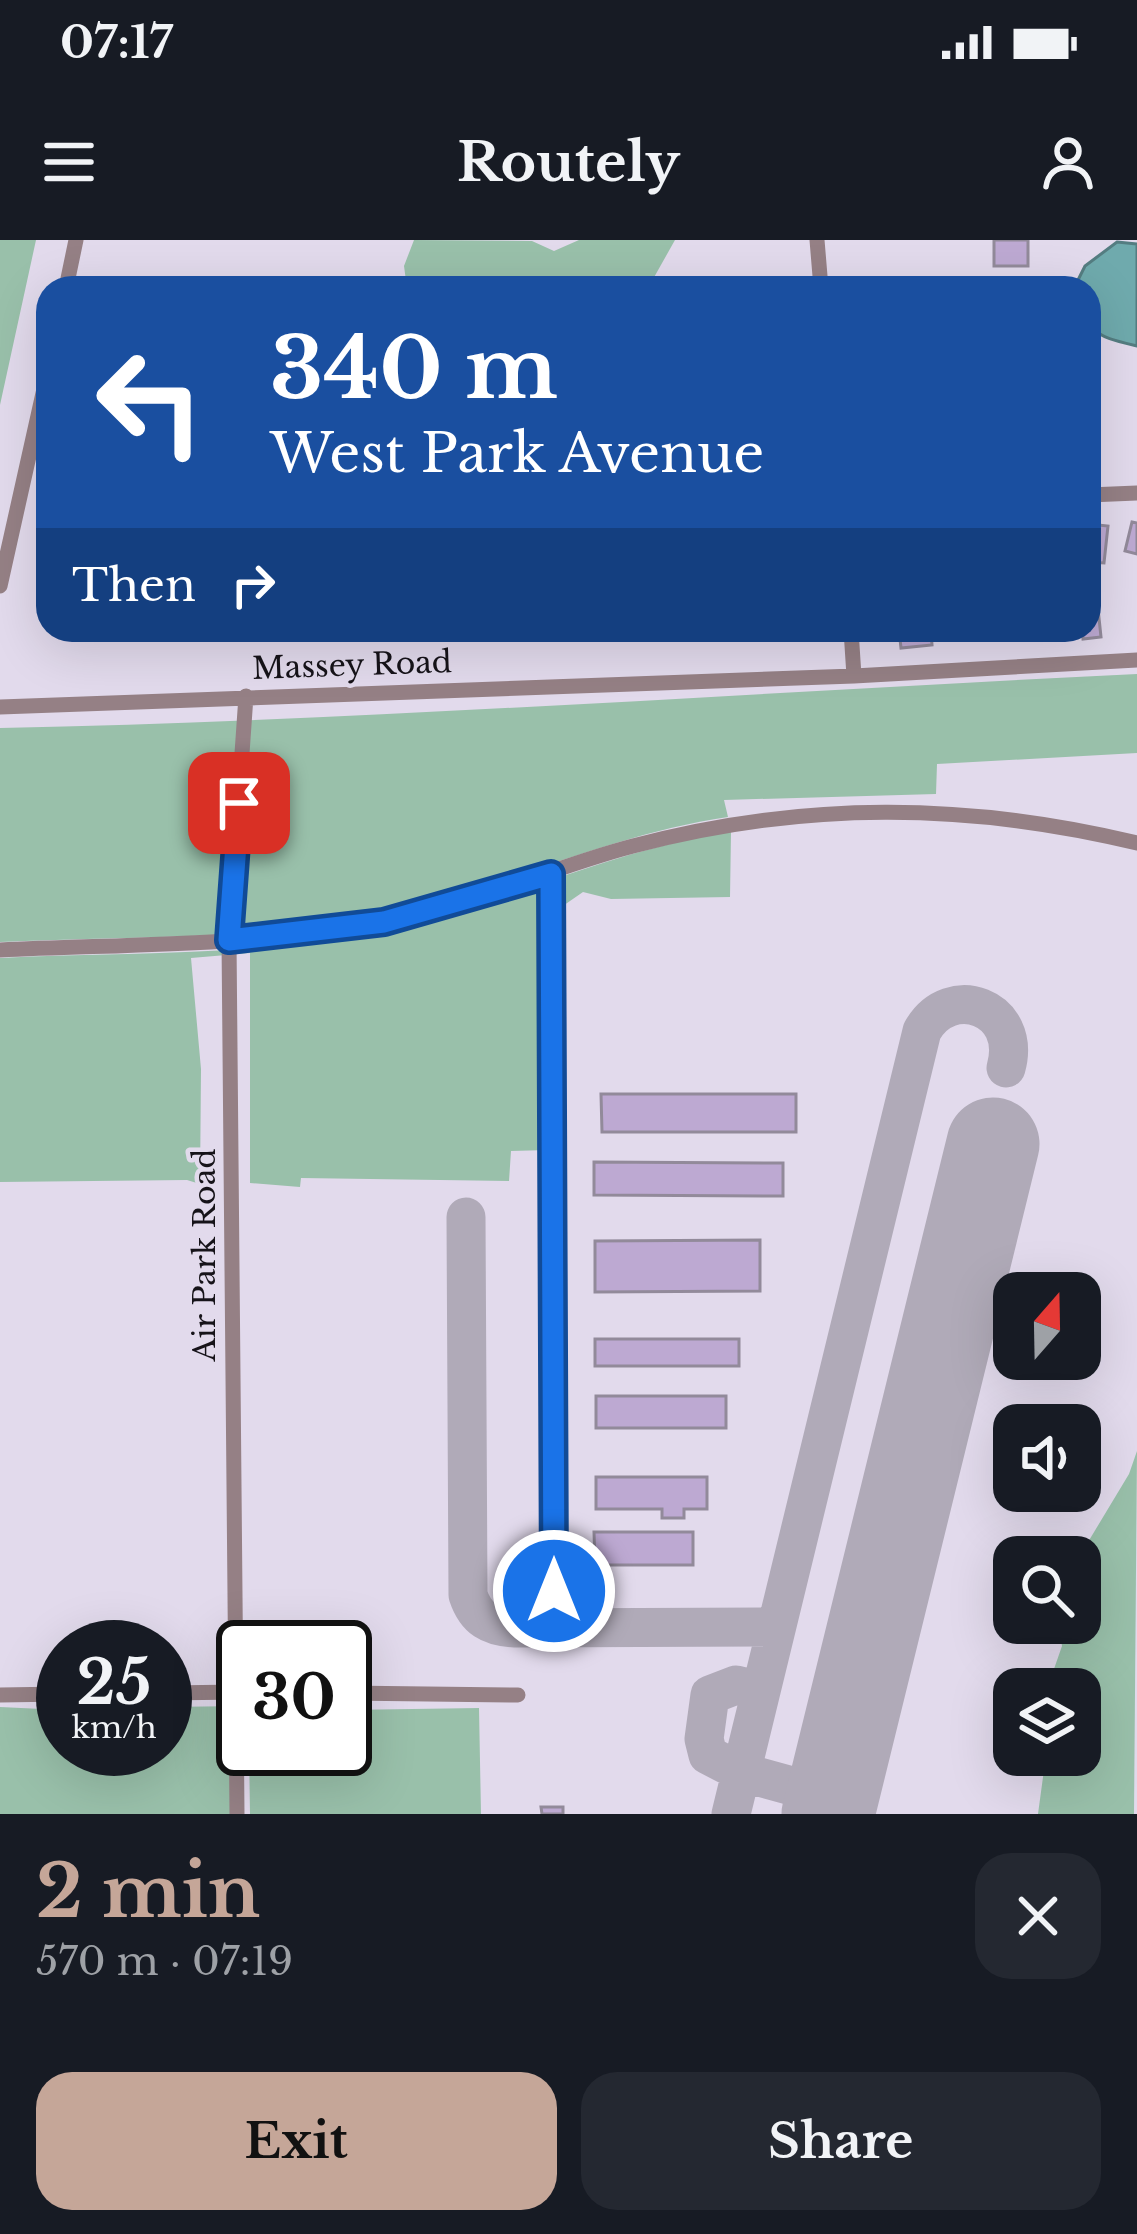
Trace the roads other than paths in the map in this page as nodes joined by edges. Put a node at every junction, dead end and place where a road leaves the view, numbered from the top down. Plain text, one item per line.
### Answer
1 (76, 240) edge
2 (817, 240) edge
3 (68, 276) edge
4 (820, 276) edge
5 (36, 460) edge
6 (1137, 493) edge
7 (1101, 494) edge
8 (0, 586) edge
9 (852, 642) edge
10 (1137, 660) edge
11 (854, 676) junction
12 (246, 696) junction
13 (0, 707) edge
14 (1137, 843) edge
15 (551, 874) junction
16 (229, 940) junction
17 (0, 950) edge
18 (554, 1591) dead end
19 (238, 1620) edge
20 (372, 1693) edge
21 (36, 1694) edge
22 (0, 1695) edge
23 (518, 1695) dead end
24 (237, 1776) edge
25 (236, 1814) edge

1 - 3 street
2 - 4 street
5 - 8 street
6 - 7 street
9 - 11 street
10 - 11 street, Massey Road
11 - 12 street, Massey Road
12 - 13 street, Massey Road
12 - 16 street, Air Park Road
14 - 15 street
15 - 16 street
15 - 18 street
16 - 17 street
16 - 19 street, Air Park Road
20 - 23 street
21 - 22 street
24 - 25 street, Air Park Road

